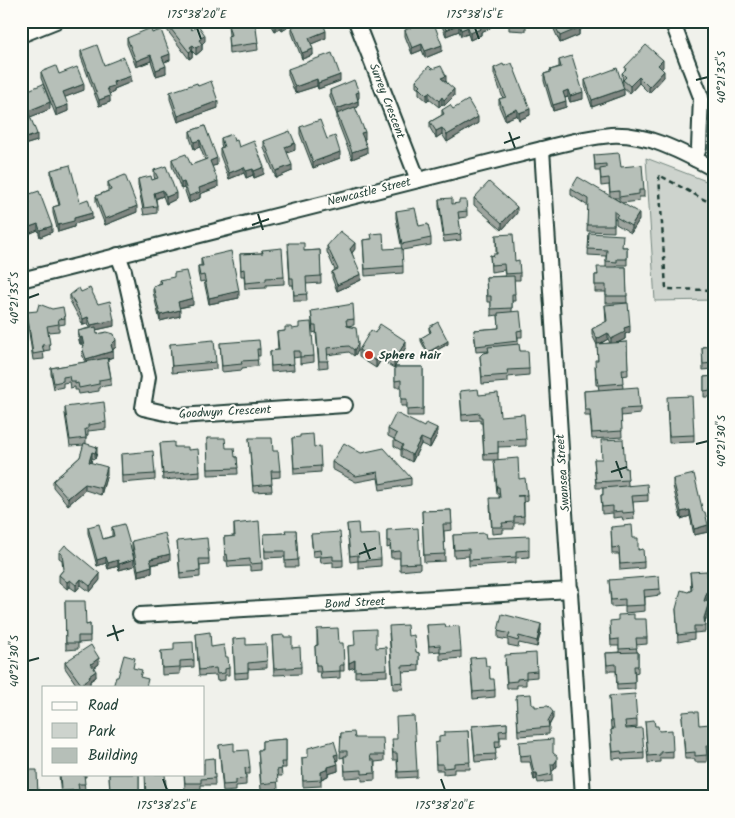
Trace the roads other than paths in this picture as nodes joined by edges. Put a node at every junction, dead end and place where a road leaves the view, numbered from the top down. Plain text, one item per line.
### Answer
1 (56, 21) edge
2 (356, 21) edge
3 (672, 21) edge
4 (21, 35) edge
5 (542, 148) junction
6 (695, 159) junction
7 (714, 169) edge
8 (418, 180) junction
9 (118, 255) junction
10 (21, 280) edge
11 (345, 405) dead end
12 (571, 590) junction
13 (140, 615) dead end
14 (583, 797) edge

1 - 4 street
2 - 8 street, Surrey Crescent
3 - 6 street
5 - 6 street, Newcastle Street
5 - 8 street, Newcastle Street
5 - 12 street, Swansea Street
6 - 7 street, Newcastle Street
8 - 9 street, Newcastle Street
9 - 10 street, Newcastle Street
9 - 11 street, Goodwyn Crescent
12 - 13 street, Bond Street
12 - 14 street, Swansea Street

